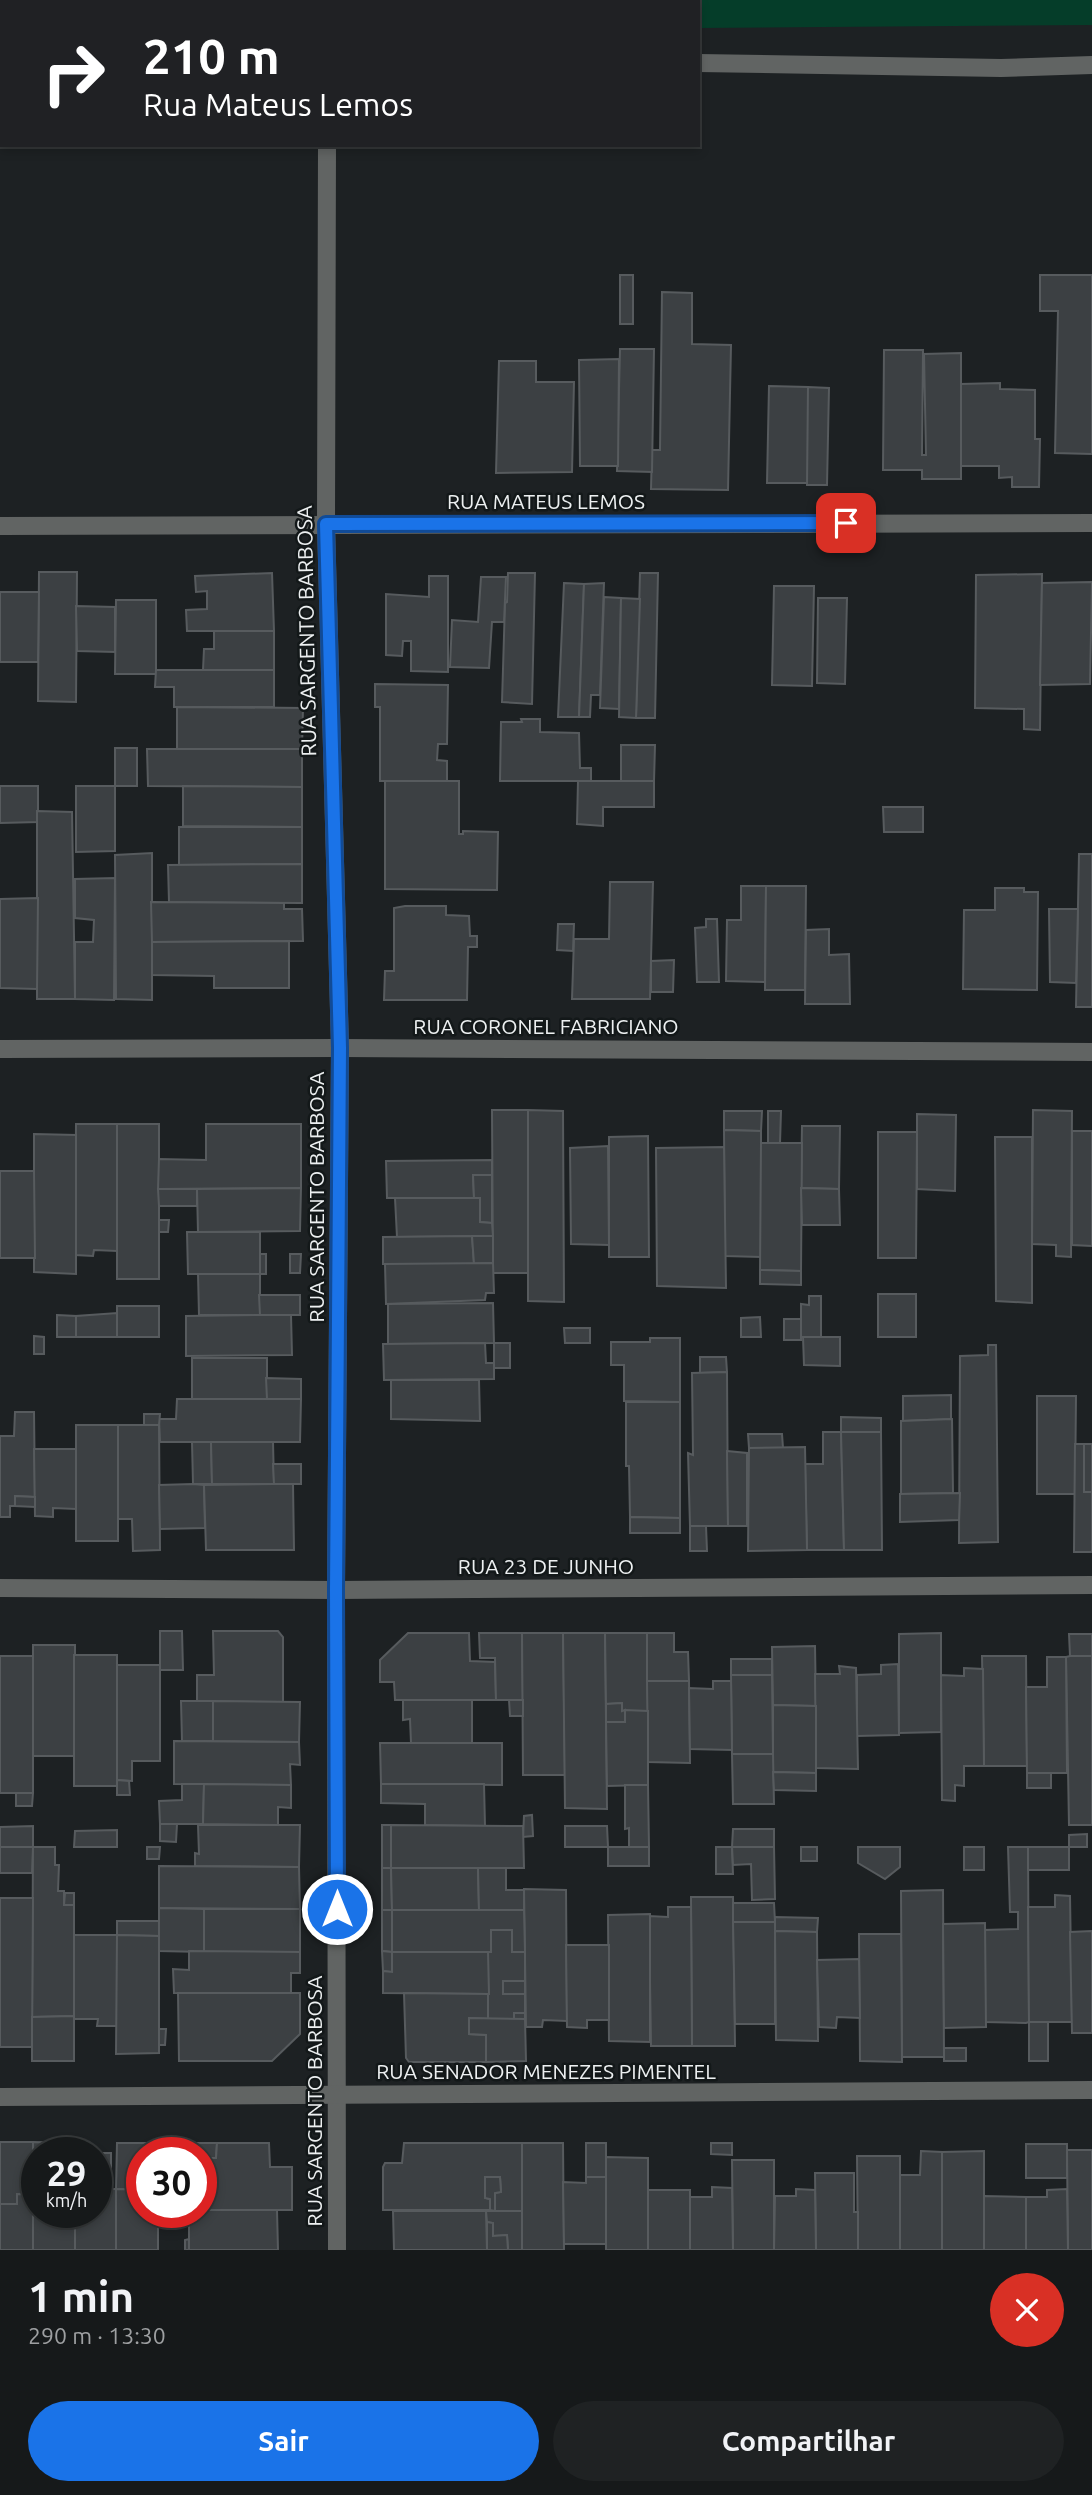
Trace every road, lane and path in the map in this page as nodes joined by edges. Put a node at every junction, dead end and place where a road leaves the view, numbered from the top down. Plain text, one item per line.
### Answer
1 (700, 63) edge
2 (1092, 65) edge
3 (327, 147) edge
4 (1092, 523) edge
5 (326, 524) junction
6 (0, 526) edge
7 (340, 1048) junction
8 (0, 1049) edge
9 (1092, 1052) edge
10 (1092, 1585) edge
11 (0, 1588) edge
12 (336, 1590) junction
13 (1092, 2090) edge
14 (337, 2095) junction
15 (0, 2097) edge
16 (337, 2250) edge

1 - 2 street
3 - 5 street, RUA SARGENTO BARBOSA
4 - 5 street, RUA MATEUS LEMOS
5 - 6 street, RUA MATEUS LEMOS
5 - 7 street, RUA SARGENTO BARBOSA
7 - 8 street, RUA CORONEL FABRICIANO
7 - 9 street, RUA CORONEL FABRICIANO
7 - 12 street, RUA SARGENTO BARBOSA
10 - 12 street, RUA 23 DE JUNHO
11 - 12 street, RUA 23 DE JUNHO
12 - 14 street, RUA SARGENTO BARBOSA
13 - 14 street, RUA SENADOR MENEZES PIMENTEL
14 - 15 street, RUA SENADOR MENEZES PIMENTEL
14 - 16 street, RUA SARGENTO BARBOSA

